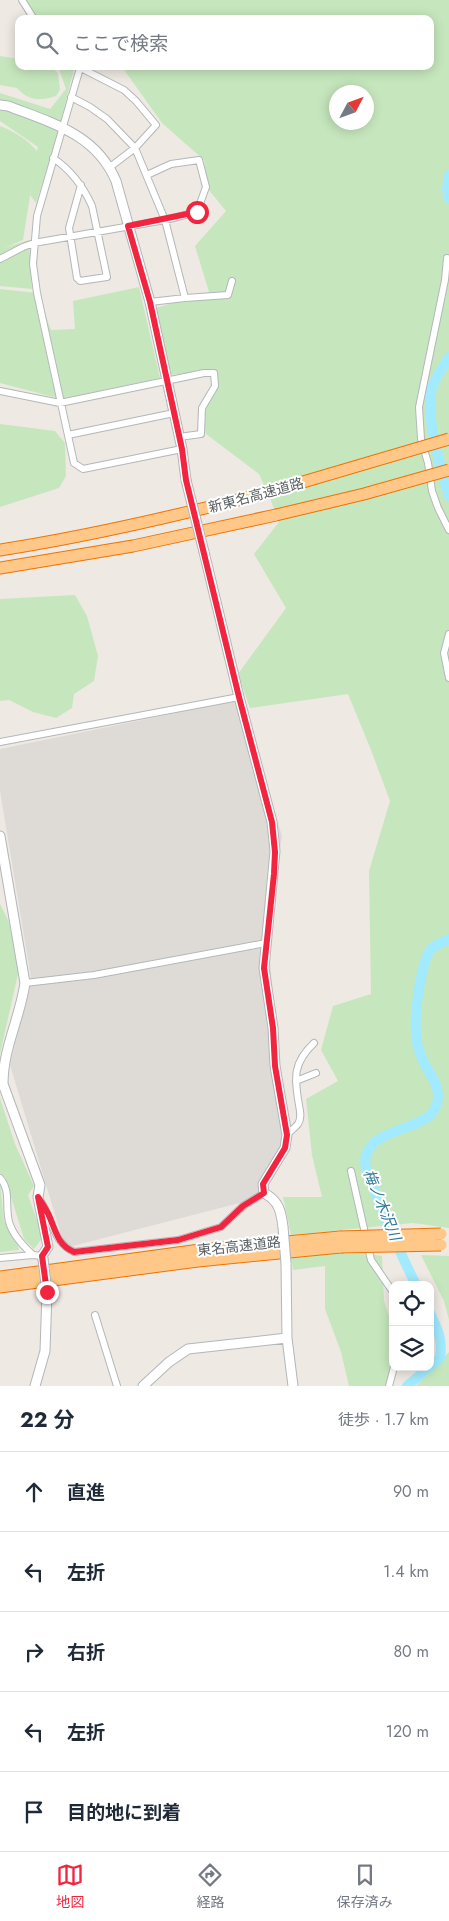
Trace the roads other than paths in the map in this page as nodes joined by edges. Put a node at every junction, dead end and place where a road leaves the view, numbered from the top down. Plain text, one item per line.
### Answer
1 (22, 0) edge
2 (31, 15) edge
3 (77, 70) edge
4 (84, 70) edge
5 (71, 98) junction
6 (0, 105) edge
7 (63, 128) junction
8 (135, 148) junction
9 (53, 158) junction
10 (110, 166) junction
11 (147, 175) junction
12 (81, 185) junction
13 (165, 220) junction
14 (128, 226) junction
15 (97, 232) junction
16 (70, 238) junction
17 (34, 243) junction
18 (447, 258) dead end
19 (0, 259) edge
20 (232, 281) dead end
21 (185, 298) junction
22 (150, 302) junction
23 (166, 382) junction
24 (0, 391) edge
25 (60, 403) junction
26 (174, 413) junction
27 (68, 435) junction
28 (179, 437) junction
29 (449, 439) edge
30 (182, 449) junction
31 (449, 470) edge
32 (449, 530) edge
33 (0, 550) edge
34 (0, 568) edge
35 (449, 634) edge
36 (449, 678) edge
37 (239, 697) junction
38 (0, 742) edge
39 (0, 836) edge
40 (266, 943) junction
41 (25, 983) junction
42 (314, 1044) dead end
43 (316, 1073) dead end
44 (296, 1081) junction
45 (287, 1135) junction
46 (351, 1171) dead end
47 (0, 1178) edge
48 (264, 1193) junction
49 (38, 1197) junction
50 (445, 1239) edge
51 (340, 1242) junction
52 (39, 1257) junction
53 (0, 1258) edge
54 (0, 1277) edge
55 (389, 1286) edge
56 (0, 1287) edge
57 (95, 1315) dead end
58 (287, 1338) junction
59 (393, 1371) edge
60 (34, 1386) edge
61 (117, 1386) edge
62 (143, 1386) edge
63 (293, 1386) edge
64 (389, 1386) edge

1 - 2 street
3 - 5 street
4 - 8 street
5 - 7 street
5 - 8 street
6 - 7 street
7 - 9 street
7 - 10 street
8 - 10 street
8 - 11 street
9 - 12 street
9 - 17 street
10 - 14 street
11 - 13 street
11 - 13 street
12 - 15 street
12 - 16 street
13 - 14 street
13 - 21 street
14 - 15 street
14 - 22 street
15 - 16 street
15 - 16 street
16 - 17 street
17 - 19 street
17 - 25 street
18 - 32 street
20 - 21 street
21 - 22 street
22 - 23 street
23 - 25 street
23 - 26 street
23 - 28 street
24 - 25 street
25 - 27 street
26 - 27 street
26 - 28 street
27 - 30 street
28 - 30 street
29 - 33 highway, 新東名高速道路, bridge
30 - 37 street, bridge
31 - 34 highway, 新東名高速道路, bridge
35 - 36 street
37 - 38 street
37 - 40 street
39 - 41 street
40 - 41 street
40 - 45 street
41 - 49 street
42 - 44 street
43 - 44 street
44 - 45 street
45 - 48 street
46 - 55 street
47 - 52 street
48 - 49 street
48 - 58 street, bridge
49 - 52 street
50 - 51 highway, 東名高速道路, bridge
51 - 54 highway, 東名高速道路
51 - 56 highway, 東名高速道路
52 - 53 street
52 - 60 street, bridge
57 - 61 street
58 - 62 street
58 - 63 street
59 - 64 street

